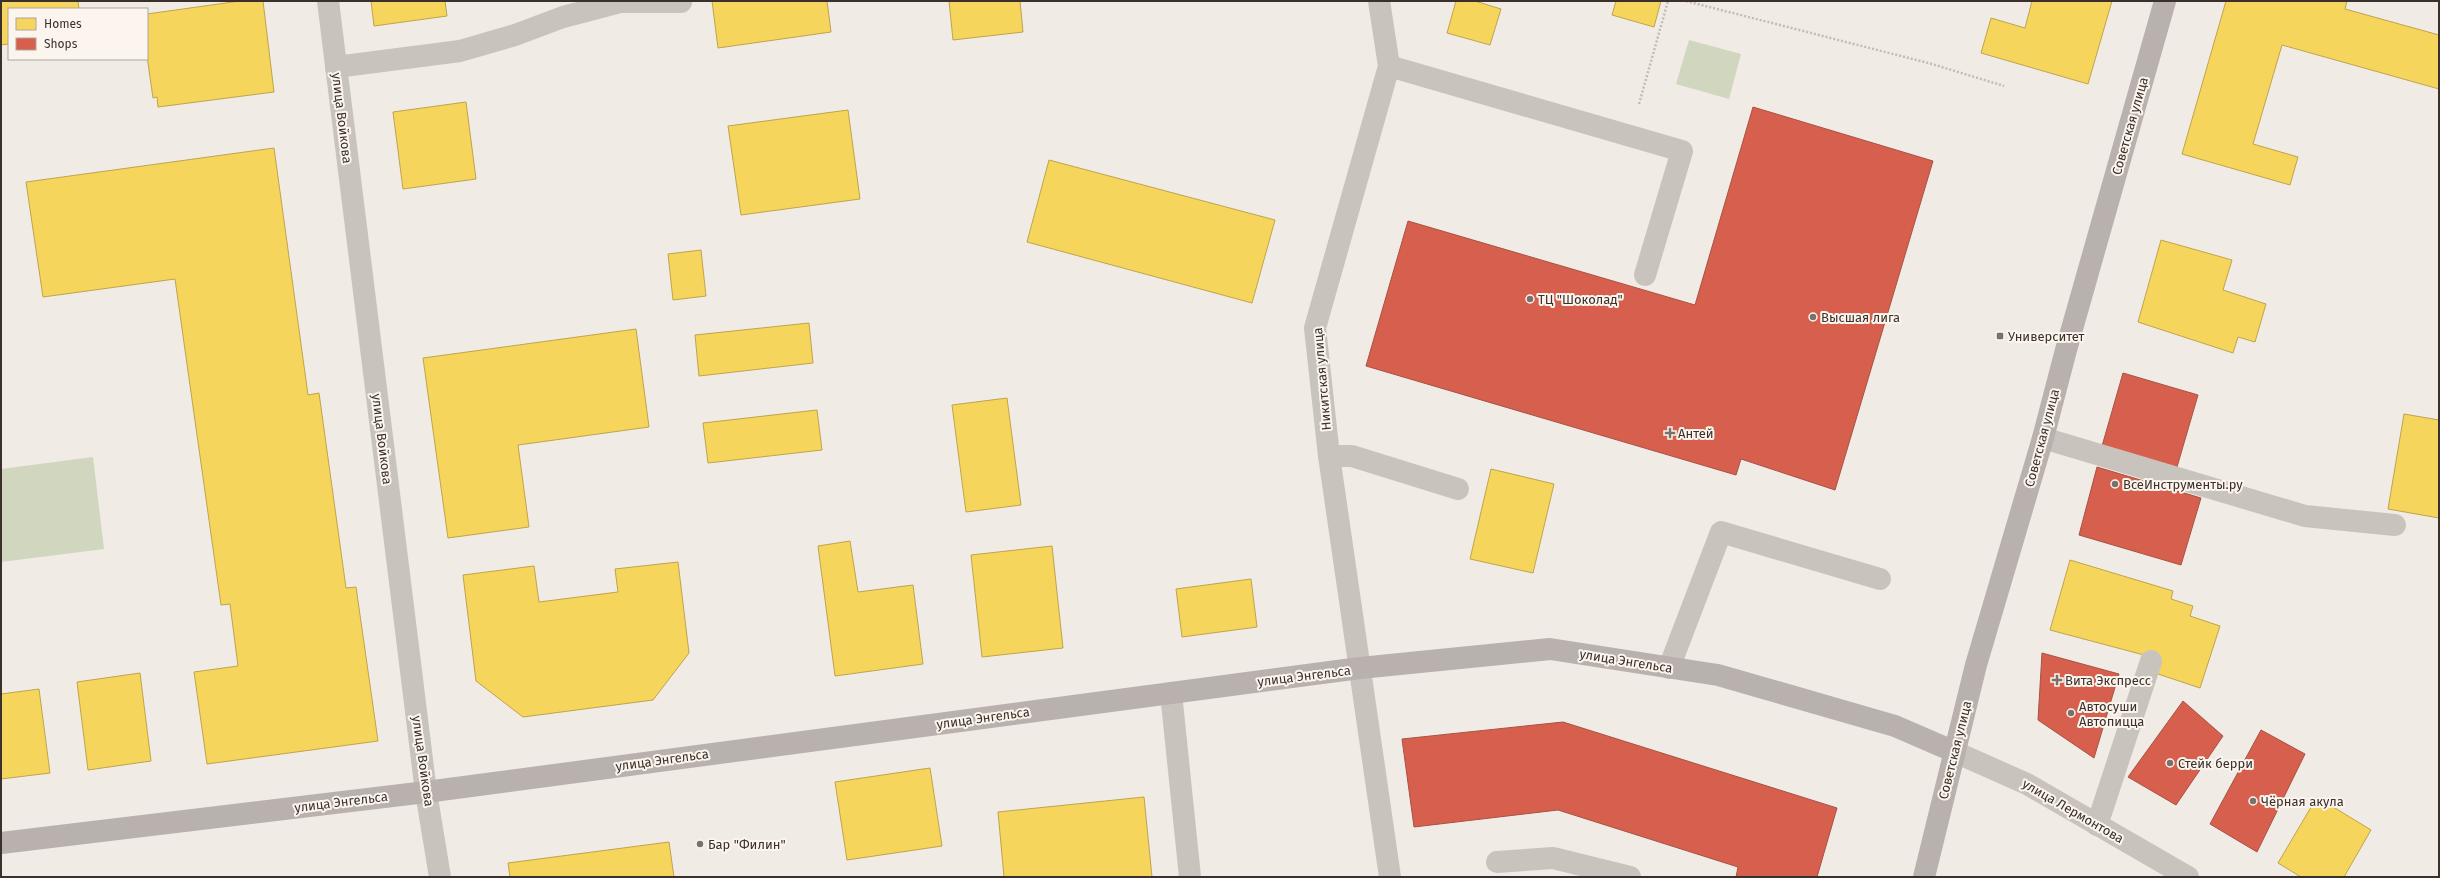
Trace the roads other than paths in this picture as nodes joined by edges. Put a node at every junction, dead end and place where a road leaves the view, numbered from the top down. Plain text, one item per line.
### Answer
1 (328, 1) edge
2 (1379, 1) edge
3 (2165, 1) edge
4 (682, 2) dead end
5 (1389, 66) junction
6 (336, 67) junction
7 (1645, 275) dead end
8 (2043, 438) junction
9 (1329, 456) junction
10 (1458, 489) dead end
11 (2395, 525) dead end
12 (1880, 579) dead end
13 (2151, 661) dead end
14 (1360, 668) junction
15 (1669, 668) junction
16 (1171, 693) junction
17 (1955, 752) junction
18 (426, 792) junction
19 (2097, 825) junction
20 (1, 843) edge
21 (1497, 862) dead end
22 (440, 877) edge
23 (1190, 877) edge
24 (1390, 877) edge
25 (1630, 877) edge
26 (1924, 877) edge
27 (2188, 877) edge

1 - 6 street, улица Войкова
2 - 5 street, Никитская улица
3 - 8 main road, Советская улица
4 - 6 street
5 - 7 street
5 - 9 street, Никитская улица
6 - 18 street, улица Войкова
8 - 11 street
8 - 17 main road, Советская улица
9 - 10 street
9 - 14 street, Никитская улица
12 - 15 street
13 - 19 street
14 - 15 main road, улица Энгельса
14 - 16 main road, улица Энгельса
14 - 24 street, Никитская улица
15 - 17 main road, улица Энгельса
16 - 18 main road, улица Энгельса
16 - 23 street
17 - 19 street, улица Лермонтова
17 - 26 main road, Советская улица
18 - 20 main road, улица Энгельса
18 - 22 street, улица Войкова
19 - 27 street, улица Лермонтова
21 - 25 street

